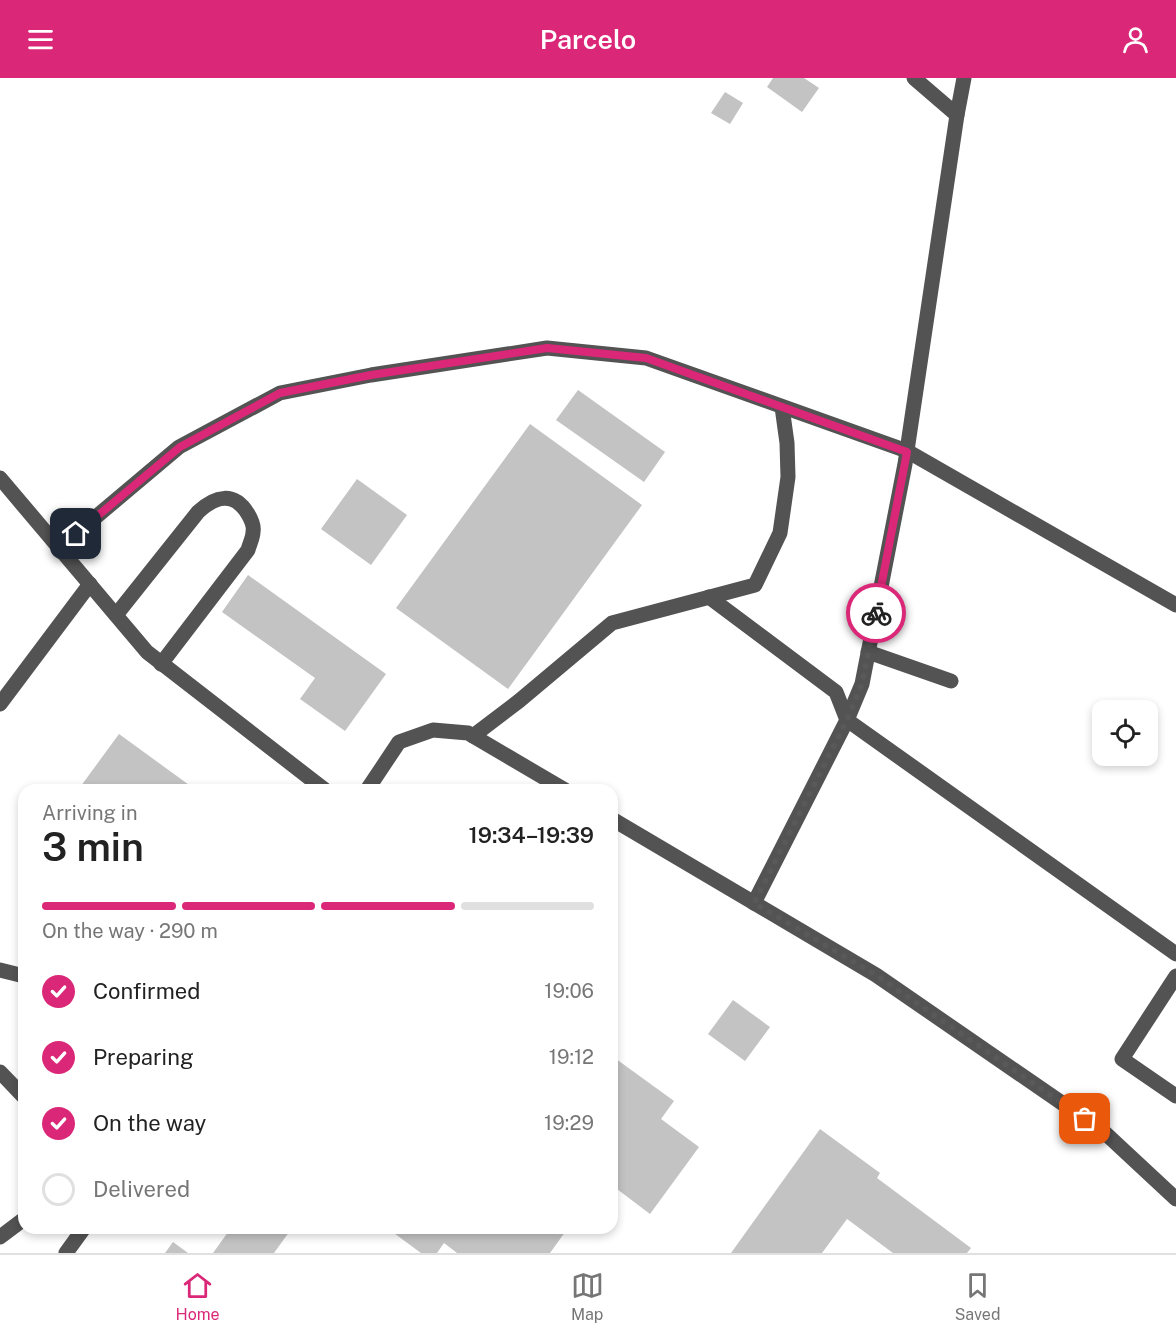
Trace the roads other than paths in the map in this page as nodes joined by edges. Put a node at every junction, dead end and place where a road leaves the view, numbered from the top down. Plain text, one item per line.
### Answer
1 (914, 78) edge
2 (964, 78) edge
3 (957, 115) junction
4 (782, 407) junction
5 (907, 452) junction
6 (3, 485) edge
7 (59, 548) junction
8 (90, 585) junction
9 (709, 597) junction
10 (1176, 605) edge
11 (116, 615) junction
12 (868, 652) junction
13 (161, 664) junction
14 (951, 681) dead end
15 (0, 704) edge
16 (847, 720) junction
17 (473, 736) junction
18 (317, 784) edge
19 (371, 784) edge
20 (555, 784) edge
21 (618, 823) edge
22 (754, 903) junction
23 (1176, 954) edge
24 (0, 970) edge
25 (18, 974) edge
26 (1176, 976) edge
27 (0, 1072) edge
28 (18, 1090) edge
29 (1176, 1096) edge
30 (1176, 1199) edge
31 (18, 1224) edge
32 (80, 1234) edge
33 (0, 1237) edge
34 (66, 1253) edge

1 - 3 lane
2 - 3 lane
3 - 5 lane
4 - 5 lane
4 - 7 lane
4 - 9 lane
5 - 10 lane
5 - 12 lane
6 - 7 lane
7 - 8 lane
8 - 11 lane
8 - 15 lane
9 - 16 lane
9 - 17 lane
11 - 13 lane
11 - 13 lane
12 - 14 lane
12 - 16 lane
13 - 18 lane
16 - 22 lane
16 - 23 lane
17 - 19 lane
17 - 20 lane
21 - 22 lane
22 - 30 lane
24 - 25 lane
26 - 29 lane
27 - 28 lane
31 - 33 lane
32 - 34 lane

